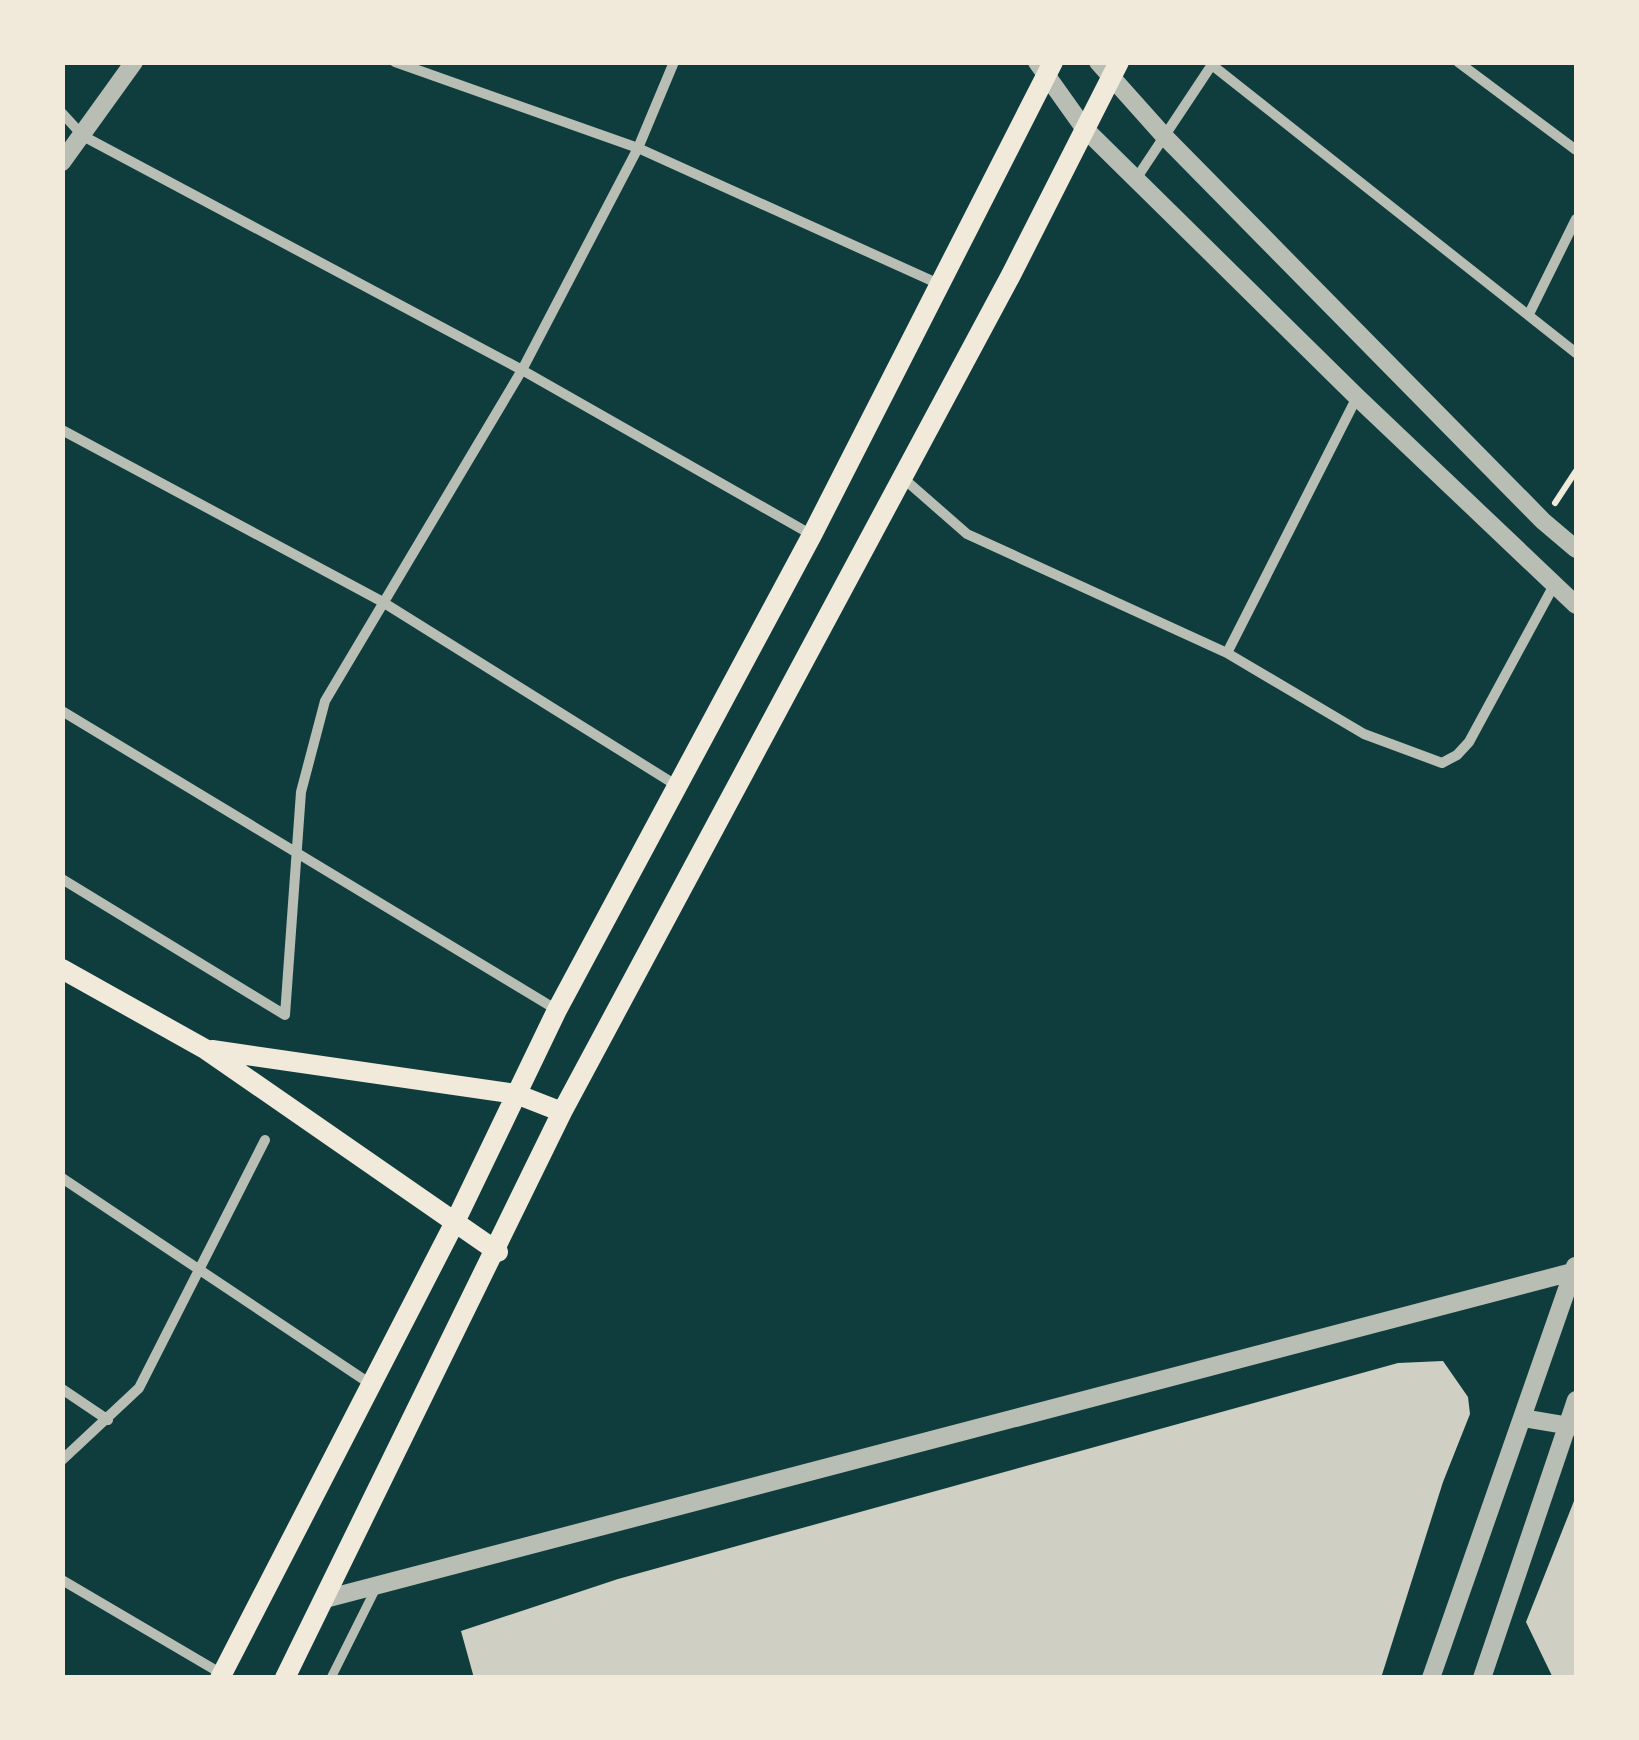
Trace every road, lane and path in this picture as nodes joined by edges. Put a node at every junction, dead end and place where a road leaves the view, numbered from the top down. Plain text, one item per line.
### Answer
1 (134, 62) edge
2 (395, 62) edge
3 (674, 62) edge
4 (1458, 62) edge
5 (1212, 64) edge
6 (1045, 67) edge
7 (1109, 67) edge
8 (62, 112) edge
9 (1084, 128) junction
10 (83, 136) junction
11 (1165, 137) junction
12 (638, 148) junction
13 (1576, 150) edge
14 (62, 162) edge
15 (1136, 179) junction
16 (1576, 219) edge
17 (939, 284) junction
18 (1529, 314) junction
19 (1576, 353) edge
20 (522, 370) junction
21 (1357, 397) junction
22 (62, 430) edge
23 (1576, 472) edge
24 (903, 478) junction
25 (1543, 521) junction
26 (812, 535) junction
27 (1576, 548) edge
28 (1553, 587) junction
29 (381, 601) junction
30 (1576, 605) edge
31 (1227, 653) junction
32 (62, 711) edge
33 (680, 786) junction
34 (300, 851) junction
35 (62, 880) edge
36 (62, 969) edge
37 (557, 1010) junction
38 (205, 1049) junction
39 (516, 1094) junction
40 (562, 1112) junction
41 (265, 1140) dead end
42 (62, 1178) edge
43 (454, 1222) junction
44 (498, 1252) junction
45 (1575, 1268) edge
46 (196, 1270) junction
47 (372, 1385) junction
48 (62, 1389) edge
49 (1576, 1400) edge
50 (1524, 1418) junction
51 (108, 1420) junction
52 (1571, 1427) edge
53 (62, 1460) edge
54 (62, 1580) edge
55 (377, 1585) junction
56 (325, 1599) junction
57 (221, 1676) edge
58 (285, 1678) edge
59 (331, 1678) edge
60 (1431, 1678) edge
61 (1482, 1678) edge

1 - 10 street
2 - 12 street
3 - 12 street
4 - 13 street
5 - 11 street
5 - 18 street
6 - 9 street
6 - 17 main road
7 - 9 main road
7 - 11 street
8 - 10 street
9 - 15 street
9 - 24 main road
10 - 14 street
10 - 20 street
11 - 15 street
11 - 25 street
12 - 17 street
12 - 20 street
15 - 21 street
16 - 18 street
17 - 26 main road
18 - 19 street
20 - 26 street
20 - 29 street
21 - 28 street
21 - 31 street
22 - 29 street
23 - 25 path
24 - 31 street
24 - 40 main road
25 - 27 street
26 - 33 main road
28 - 30 street
28 - 31 street
29 - 33 street
29 - 34 street
32 - 34 street
33 - 37 main road
34 - 35 street
34 - 37 street
36 - 38 main road
37 - 39 main road
38 - 39 main road
38 - 43 main road
39 - 40 main road
39 - 43 main road
40 - 44 main road
41 - 46 street
42 - 46 street
43 - 44 main road
43 - 47 main road
44 - 56 main road
45 - 50 street
45 - 55 street
46 - 47 street
46 - 51 street
47 - 57 main road
48 - 51 street
49 - 52 street
50 - 52 street
50 - 60 street
51 - 53 street
52 - 61 street
54 - 57 street
55 - 56 street
55 - 59 street
56 - 58 main road

